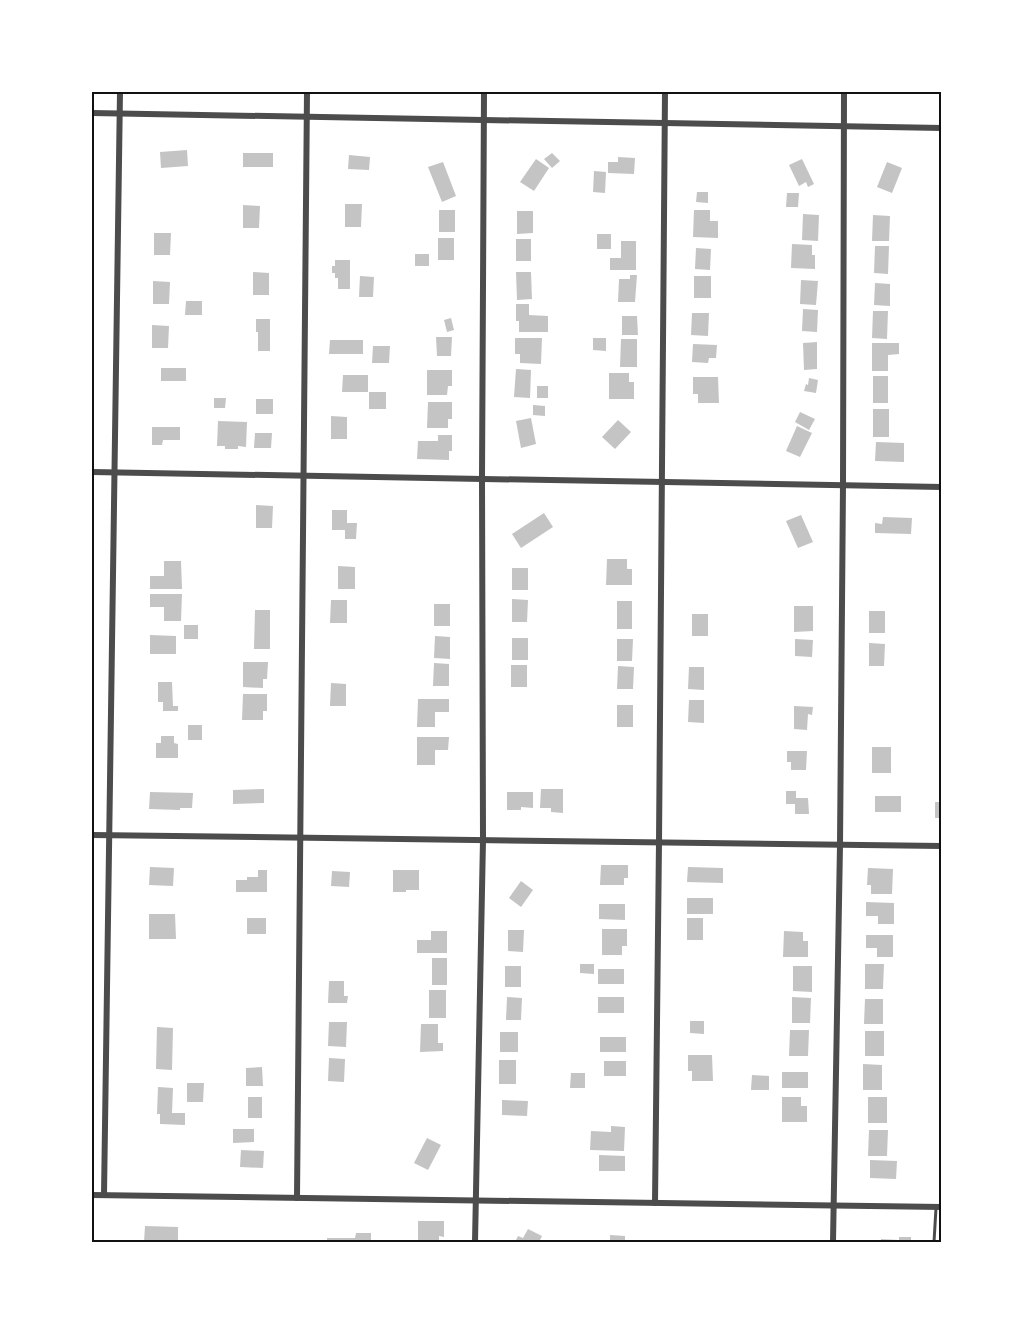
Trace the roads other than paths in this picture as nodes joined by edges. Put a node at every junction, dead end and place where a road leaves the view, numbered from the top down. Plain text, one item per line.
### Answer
1 (120, 92) edge
2 (307, 92) edge
3 (484, 92) edge
4 (665, 92) edge
5 (844, 92) edge
6 (92, 112) edge
7 (120, 113) junction
8 (306, 116) junction
9 (484, 120) junction
10 (665, 123) junction
11 (844, 126) junction
12 (942, 128) edge
13 (92, 472) edge
14 (115, 472) junction
15 (303, 476) junction
16 (482, 479) junction
17 (661, 482) junction
18 (843, 485) junction
19 (942, 487) edge
20 (92, 835) edge
21 (109, 836) junction
22 (300, 838) junction
23 (483, 840) junction
24 (659, 842) junction
25 (840, 845) junction
26 (942, 846) edge
27 (92, 1195) edge
28 (104, 1195) junction
29 (297, 1198) junction
30 (476, 1201) junction
31 (655, 1203) junction
32 (834, 1205) junction
33 (939, 1207) edge
34 (476, 1242) edge
35 (833, 1242) edge
36 (934, 1242) edge

1 - 7 street
2 - 8 street
3 - 9 street
4 - 10 street
5 - 11 street
6 - 7 street
7 - 8 street
7 - 14 street
8 - 9 street
8 - 15 street
9 - 10 street
9 - 16 street
10 - 11 street
10 - 17 street
11 - 12 street
11 - 18 street
13 - 14 street
14 - 15 street
14 - 21 street
15 - 16 street
15 - 22 street
16 - 17 street
16 - 23 street
17 - 18 street
17 - 24 street
18 - 19 street
18 - 25 street
20 - 21 street
21 - 22 street
21 - 28 street
22 - 23 street
22 - 29 street
23 - 24 street
23 - 30 street
24 - 25 street
24 - 31 street
25 - 26 street
25 - 32 street
27 - 28 street
28 - 29 street
29 - 30 street
30 - 31 street
30 - 34 street
31 - 32 street
32 - 33 street
32 - 35 street
33 - 36 lane

